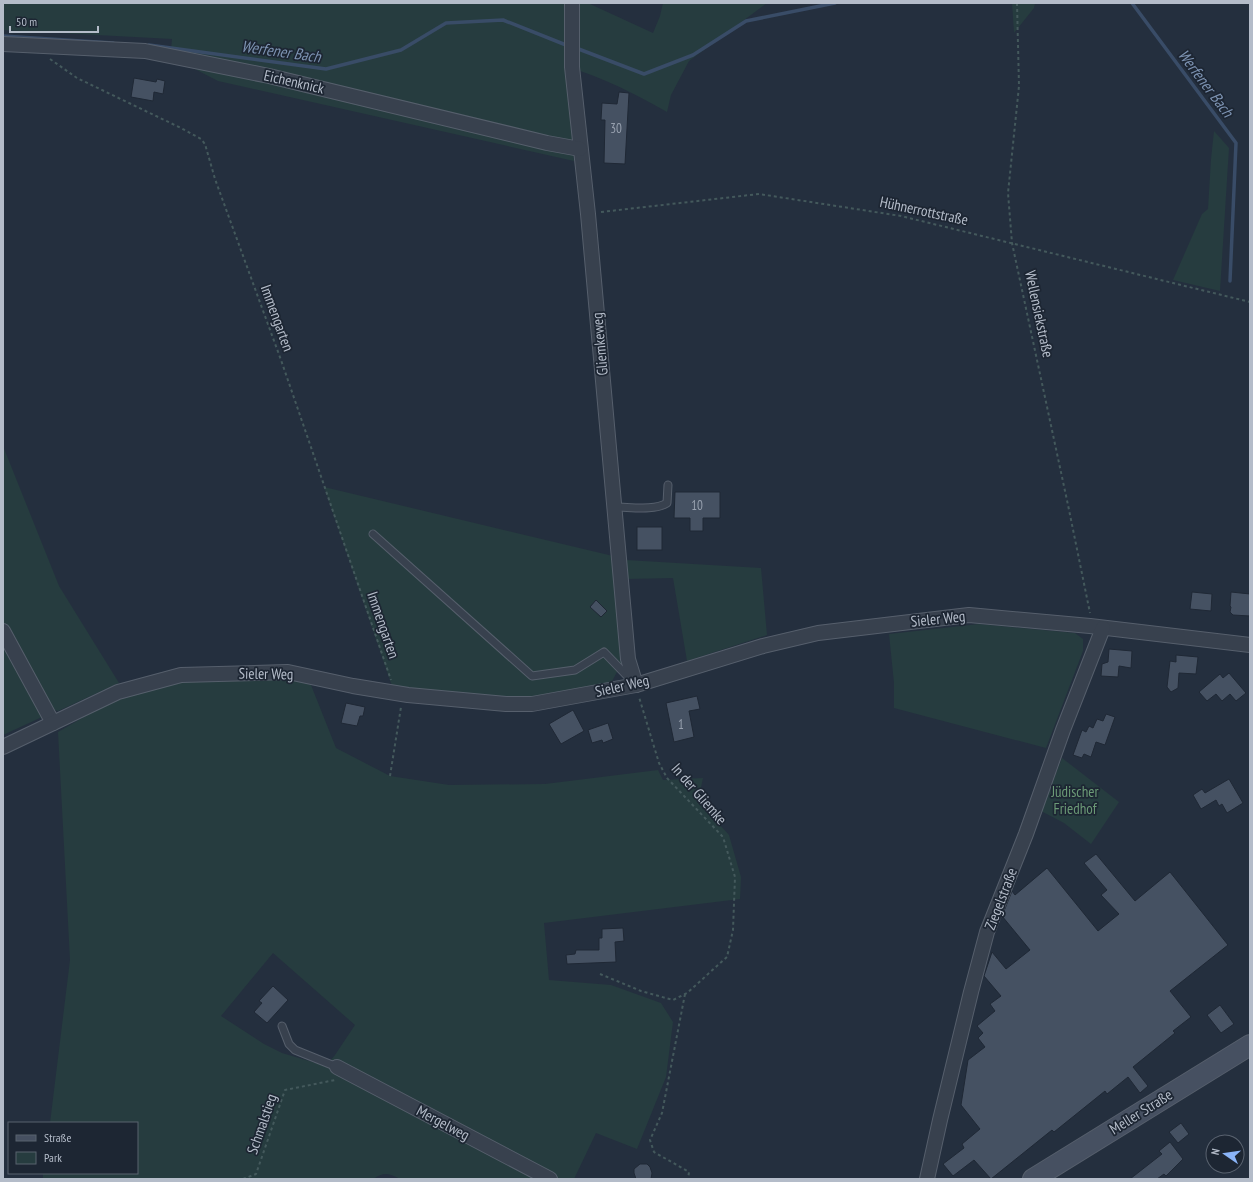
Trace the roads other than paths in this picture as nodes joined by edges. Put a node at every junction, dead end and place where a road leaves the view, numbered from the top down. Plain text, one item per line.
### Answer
1 (572, 3) edge
2 (3, 44) edge
3 (580, 149) junction
4 (668, 485) dead end
5 (615, 507) junction
6 (373, 534) dead end
7 (1097, 627) junction
8 (3, 631) edge
9 (1250, 646) edge
10 (636, 685) junction
11 (53, 723) junction
12 (3, 747) edge
13 (282, 1026) dead end
14 (1250, 1045) edge
15 (337, 1068) joint
16 (550, 1179) edge
17 (927, 1179) edge
18 (1033, 1179) edge

1 - 3 street, Gliemkeweg
2 - 3 street, Eichenknick
3 - 5 street, Gliemkeweg
4 - 5 lane
5 - 10 street, Gliemkeweg
6 - 10 lane
7 - 9 street, Sieler Weg
7 - 10 street, Sieler Weg
7 - 17 street, Ziegelstraße
8 - 11 street
10 - 11 street, Sieler Weg
11 - 12 street, Sieler Weg
13 - 15 lane
14 - 18 main road, Meller Straße
15 - 16 street, Mergelweg

